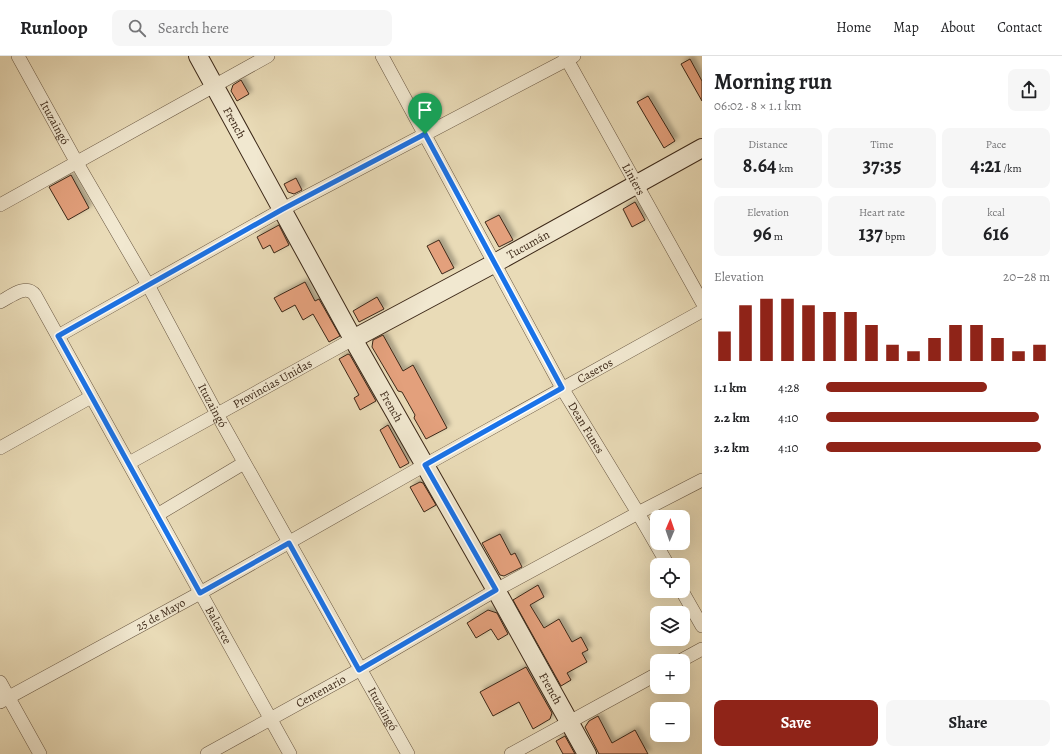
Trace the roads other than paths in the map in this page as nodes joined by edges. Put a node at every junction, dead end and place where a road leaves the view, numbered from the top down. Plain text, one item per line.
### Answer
1 (18, 56) edge
2 (198, 56) edge
3 (268, 56) edge
4 (382, 56) edge
5 (569, 57) edge
6 (214, 85) junction
7 (425, 134) junction
8 (702, 148) edge
9 (77, 163) junction
10 (637, 184) junction
11 (0, 205) edge
12 (283, 209) junction
13 (495, 263) junction
14 (148, 285) junction
15 (0, 302) edge
16 (702, 302) edge
17 (702, 311) edge
18 (58, 336) junction
19 (354, 339) junction
20 (562, 388) junction
21 (91, 398) junction
22 (217, 414) junction
23 (0, 448) edge
24 (129, 463) junction
25 (244, 463) junction
26 (425, 465) junction
27 (702, 480) edge
28 (638, 513) junction
29 (157, 514) junction
30 (289, 543) junction
31 (664, 558) edge
32 (496, 590) junction
33 (200, 593) junction
34 (686, 598) edge
35 (702, 626) edge
36 (702, 649) edge
37 (690, 656) edge
38 (359, 670) junction
39 (650, 678) edge
40 (0, 682) edge
41 (4, 700) edge
42 (270, 719) junction
43 (569, 722) junction
44 (40, 754) edge
45 (207, 754) edge
46 (290, 754) edge
47 (408, 754) edge
48 (511, 754) edge
49 (587, 754) edge

1 - 9 street, Ituzaingó
2 - 6 street, French
3 - 6 street
4 - 7 street, Dean Funes
5 - 7 street
5 - 10 street, Liniers
6 - 9 street
6 - 12 street, French
7 - 12 street
7 - 13 street, Dean Funes
8 - 10 street, Tucumán
9 - 11 street
9 - 14 street, Ituzaingó
10 - 13 street, Tucumán
10 - 16 street, Liniers
12 - 14 street
12 - 19 street, French
13 - 19 street, Tucumán
13 - 20 street, Dean Funes
14 - 18 street
14 - 22 street, Ituzaingó
15 - 18 street, Balcarce
17 - 20 street, Caseros
18 - 21 street, Balcarce
19 - 22 street, Provincias Unidas
19 - 26 street, French
20 - 26 street, Caseros
20 - 28 street, Dean Funes
21 - 23 street
21 - 24 street, Balcarce
22 - 24 street, Provincias Unidas
22 - 25 street, Ituzaingó
24 - 29 street, Balcarce
25 - 29 street
25 - 30 street, Ituzaingó
26 - 30 street, 25 de Mayo
26 - 32 street, French
27 - 28 street, Centenario
28 - 31 street, Dean Funes
28 - 32 street, Centenario
29 - 33 street, Balcarce
30 - 33 street, 25 de Mayo
30 - 38 street, Ituzaingó
32 - 38 street, Centenario
32 - 43 street, French
33 - 41 street, 25 de Mayo
33 - 42 street, Balcarce
34 - 35 street
36 - 37 street
38 - 42 street, Centenario
38 - 47 street, Ituzaingó
39 - 43 street
40 - 41 street
41 - 44 street
42 - 45 street, Centenario
42 - 46 street, Balcarce
43 - 48 street
43 - 49 street, French

